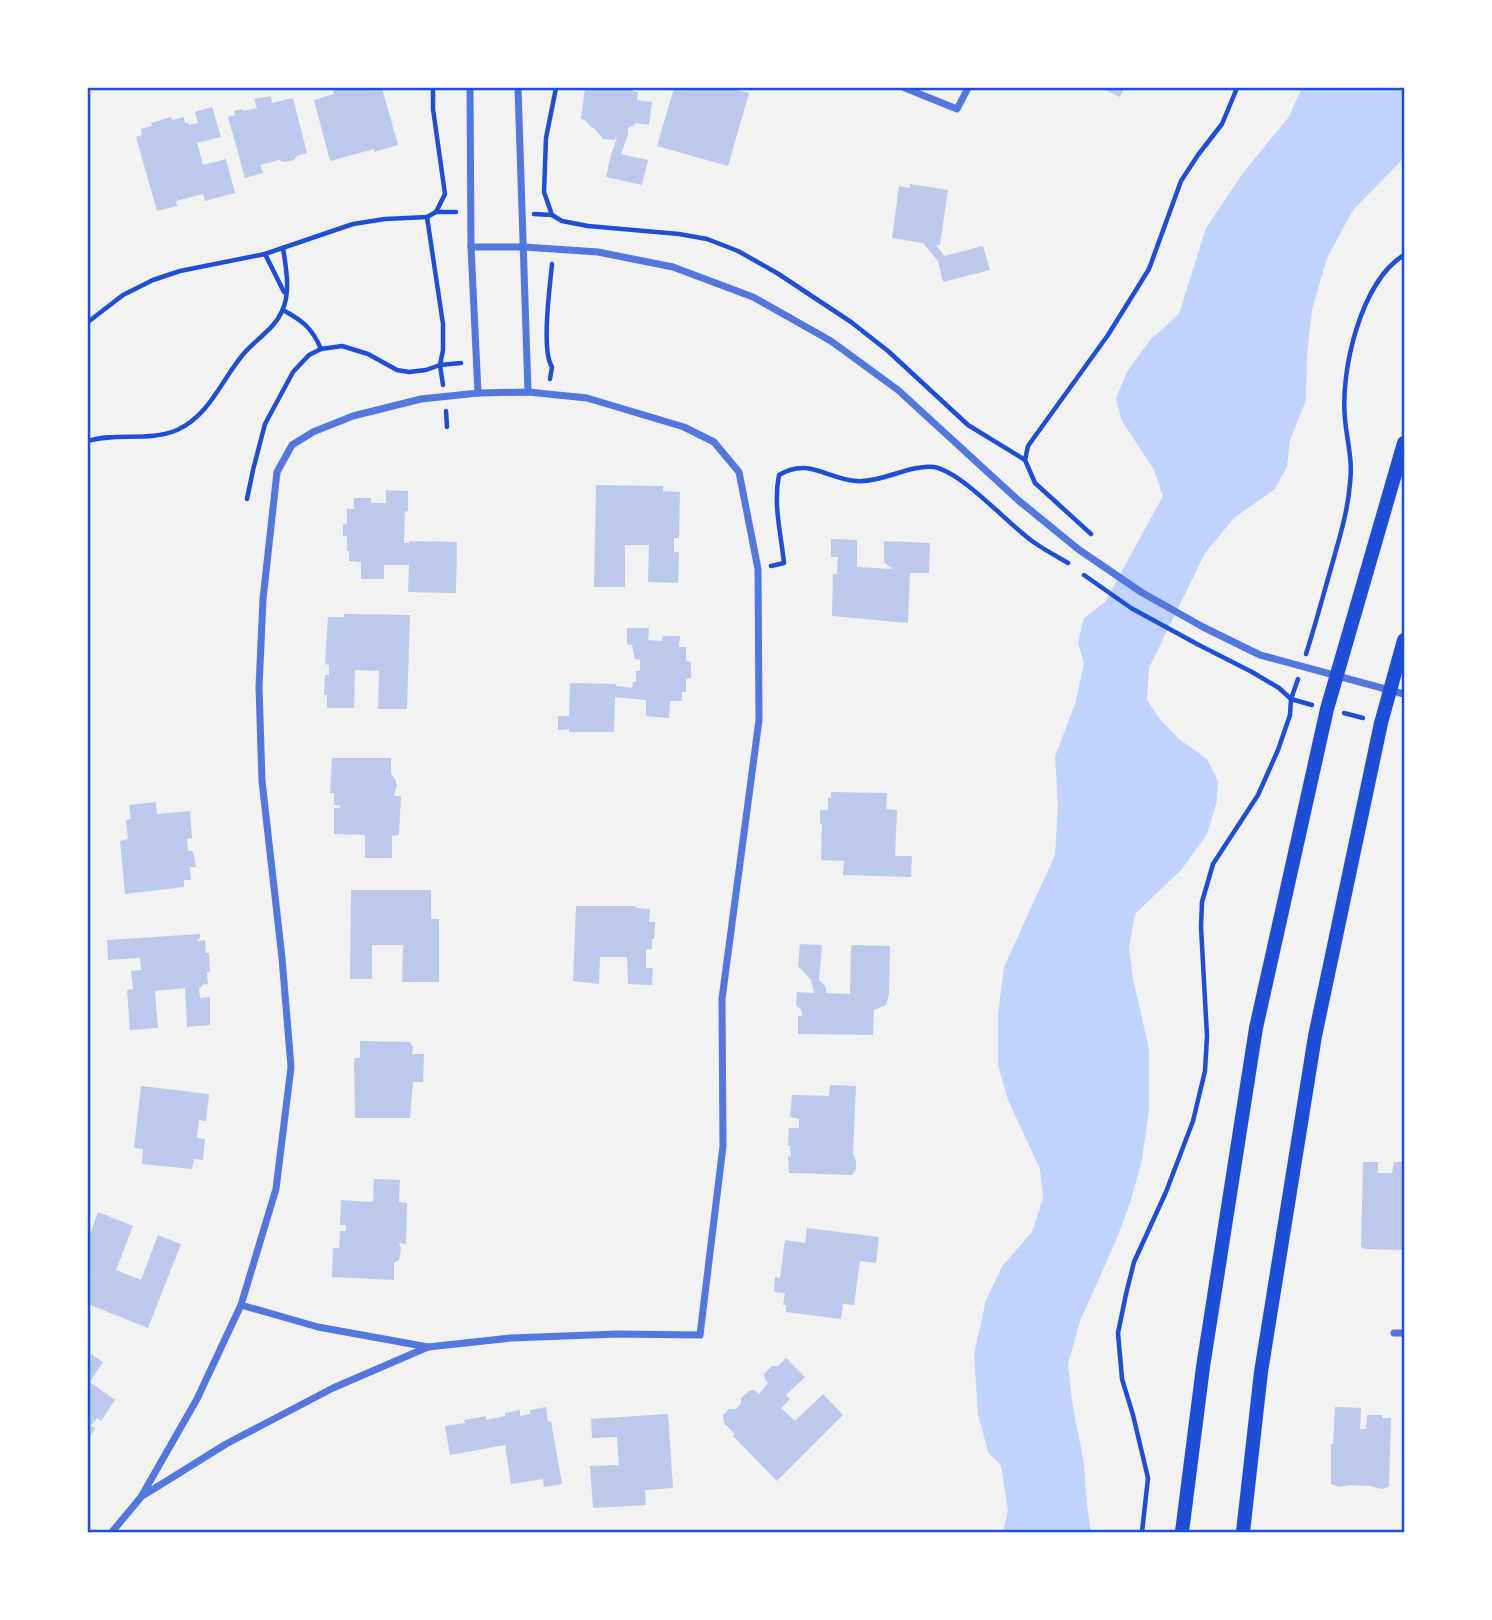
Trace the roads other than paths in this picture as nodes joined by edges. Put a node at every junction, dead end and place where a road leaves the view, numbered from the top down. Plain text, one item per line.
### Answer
1 (470, 88) edge
2 (518, 88) edge
3 (905, 88) edge
4 (968, 88) edge
5 (471, 247) junction
6 (524, 247) junction
7 (528, 392) junction
8 (478, 393) junction
9 (1405, 443) edge
10 (1405, 640) edge
11 (1337, 677) junction
12 (1390, 690) junction
13 (1405, 694) edge
14 (241, 1305) junction
15 (1394, 1333) dead end
16 (1405, 1333) edge
17 (428, 1347) junction
18 (141, 1497) junction
19 (112, 1532) edge
20 (1182, 1532) edge
21 (1243, 1532) edge

1 - 5 street
2 - 6 street
3 - 4 street
5 - 6 street
5 - 8 street
6 - 7 street
6 - 11 street
7 - 8 street
7 - 17 street
8 - 14 street
9 - 11 main road
10 - 12 main road
11 - 12 street
11 - 20 main road
12 - 13 street
12 - 21 main road
14 - 17 street
14 - 18 street
15 - 16 street
17 - 18 street
18 - 19 street

